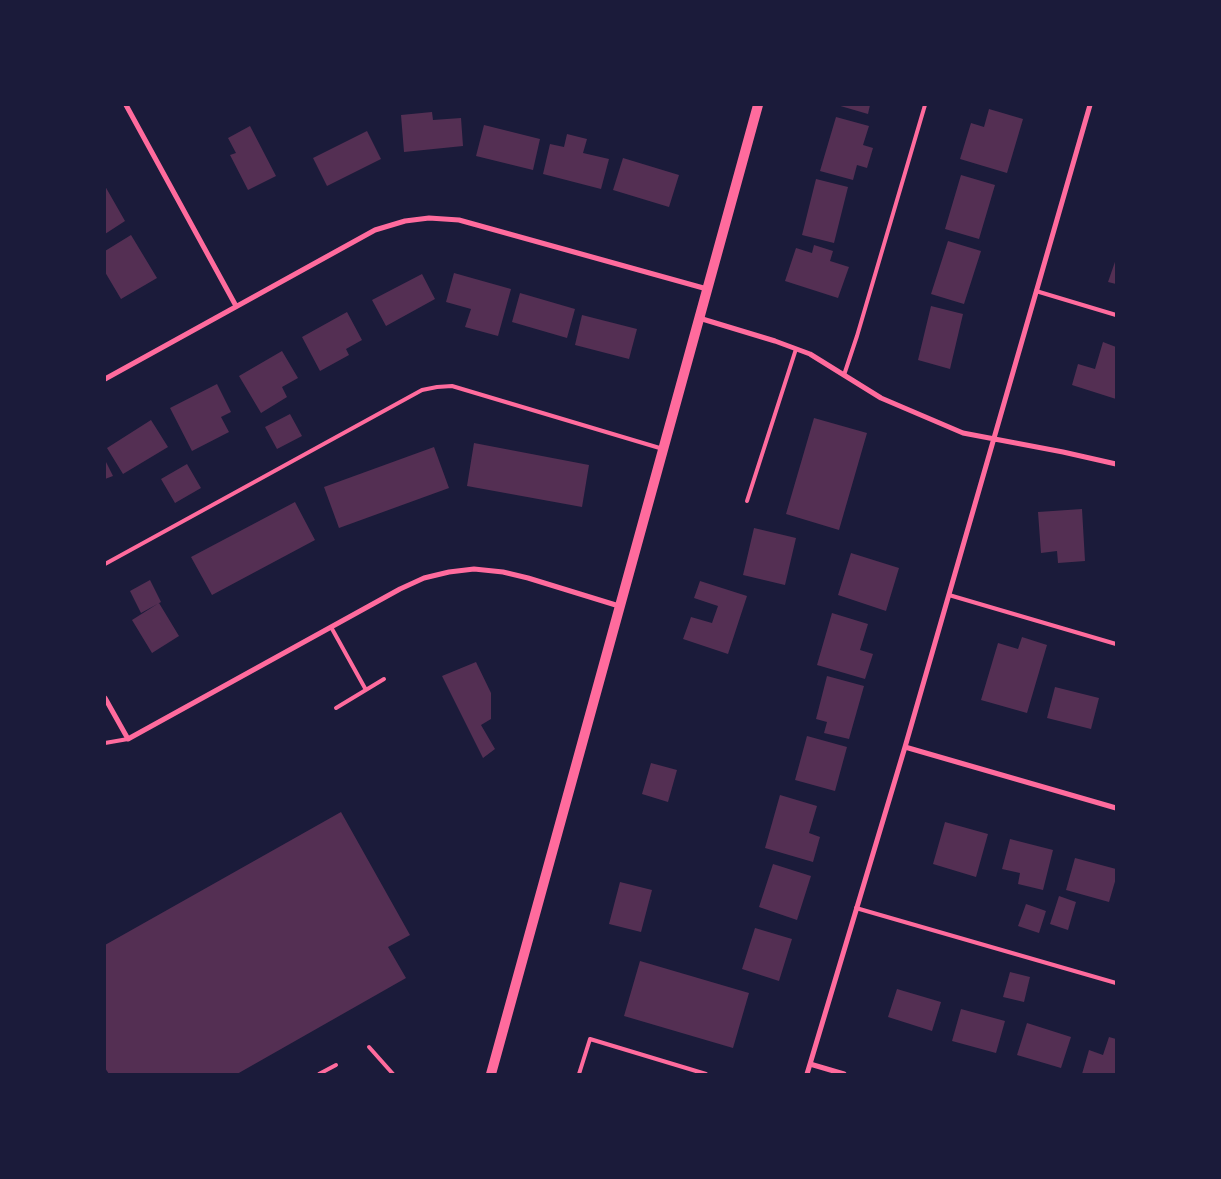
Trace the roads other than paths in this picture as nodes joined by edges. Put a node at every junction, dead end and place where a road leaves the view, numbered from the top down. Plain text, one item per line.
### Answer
1 (126, 105) edge
2 (758, 105) edge
3 (925, 105) edge
4 (1090, 105) edge
5 (708, 289) junction
6 (1036, 291) junction
7 (236, 306) junction
8 (1116, 315) edge
9 (699, 318) junction
10 (796, 349) junction
11 (844, 375) junction
12 (105, 379) edge
13 (993, 439) junction
14 (663, 449) junction
15 (1116, 464) edge
16 (747, 501) dead end
17 (105, 564) edge
18 (949, 595) junction
19 (619, 606) junction
20 (331, 627) junction
21 (1116, 644) edge
22 (384, 679) dead end
23 (366, 690) junction
24 (105, 698) edge
25 (336, 708) dead end
26 (128, 738) junction
27 (105, 743) edge
28 (905, 747) junction
29 (1116, 808) edge
30 (856, 908) junction
31 (1116, 983) edge
32 (369, 1047) dead end
33 (810, 1064) junction
34 (336, 1065) dead end
35 (318, 1074) edge
36 (393, 1074) edge
37 (491, 1074) edge
38 (579, 1074) edge
39 (706, 1074) edge
40 (807, 1074) edge
41 (844, 1074) edge

1 - 7 street
2 - 5 main road
3 - 11 lane
4 - 6 street
5 - 7 street
5 - 9 main road
6 - 8 lane
6 - 13 street
7 - 12 street
9 - 10 street
9 - 14 main road
10 - 11 street
10 - 16 lane
11 - 13 street
13 - 15 street
13 - 18 street
14 - 17 lane
14 - 19 main road
18 - 21 lane
18 - 28 street
19 - 20 street
19 - 37 main road
20 - 23 lane
20 - 26 street
22 - 23 lane
23 - 25 lane
24 - 26 street
26 - 27 lane
28 - 29 street
28 - 30 street
30 - 31 lane
30 - 33 street
32 - 36 lane
33 - 40 street
33 - 41 street
34 - 35 lane
38 - 39 lane

